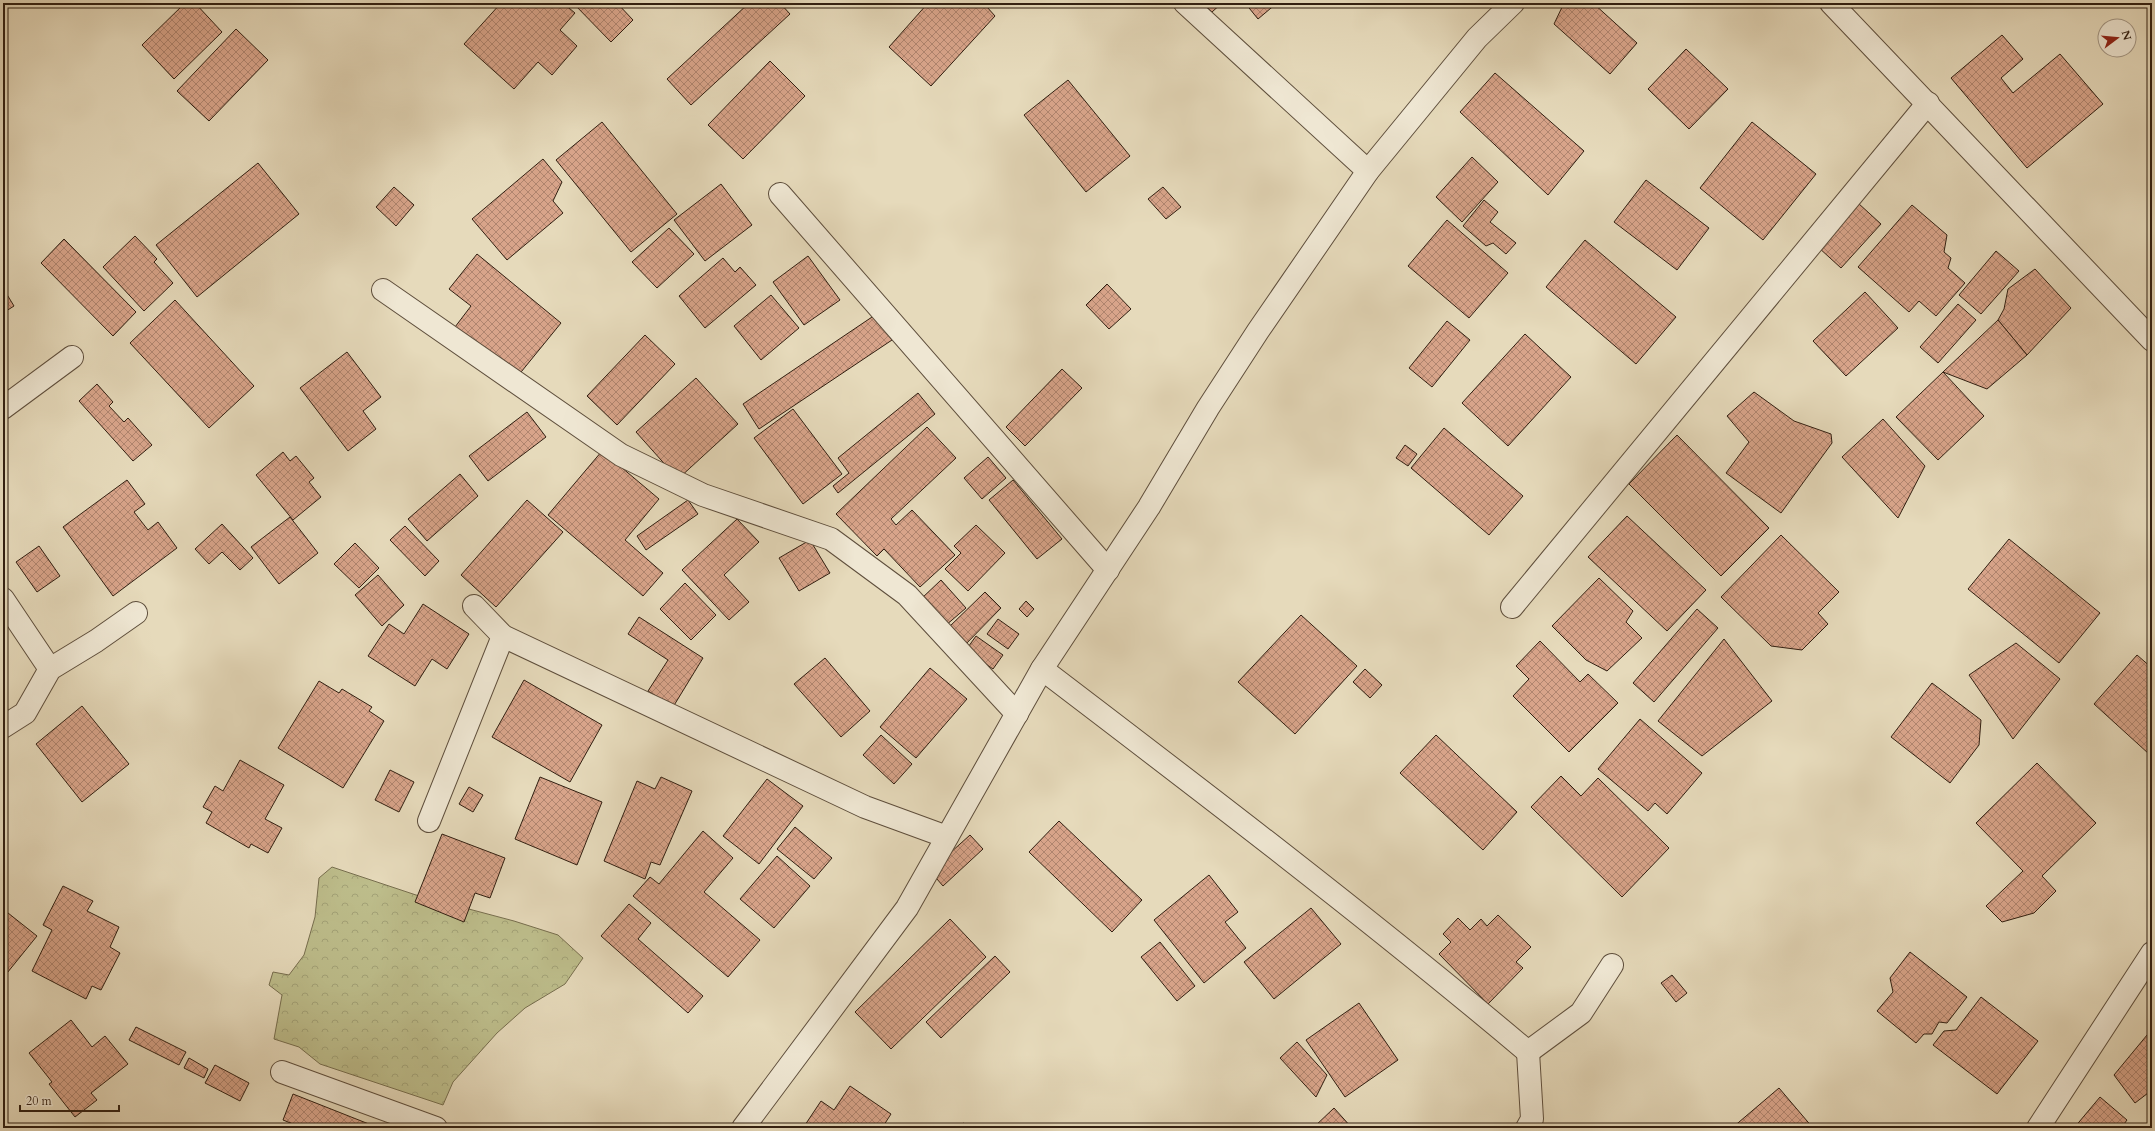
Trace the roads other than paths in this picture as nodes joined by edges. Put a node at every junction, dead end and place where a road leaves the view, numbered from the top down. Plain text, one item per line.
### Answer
1 (1185, 3) edge
2 (1513, 3) edge
3 (1832, 3) edge
4 (1928, 103) junction
5 (1368, 171) junction
6 (780, 194) dead end
7 (383, 290) dead end
8 (2152, 340) edge
9 (72, 357) dead end
10 (3, 408) edge
11 (1108, 570) junction
12 (3, 599) edge
13 (474, 606) dead end
14 (1512, 607) dead end
15 (136, 613) dead end
16 (503, 636) junction
17 (50, 669) junction
18 (1042, 669) junction
19 (1017, 714) junction
20 (3, 727) edge
21 (429, 821) dead end
22 (948, 837) junction
23 (2152, 953) edge
24 (1612, 965) dead end
25 (1528, 1052) junction
26 (282, 1072) dead end
27 (436, 1128) edge
28 (743, 1128) edge
29 (1527, 1128) edge
30 (2038, 1128) edge

1 - 5 street
2 - 5 street
3 - 4 street
4 - 8 street
4 - 14 street
5 - 11 street
6 - 11 street
7 - 19 street
9 - 10 street
11 - 18 street
12 - 17 street
13 - 16 street
15 - 17 street
16 - 21 street
16 - 22 street
17 - 20 street
18 - 19 street
18 - 25 street
19 - 22 street
22 - 28 street
23 - 30 street
24 - 25 street
25 - 29 street
26 - 27 street

